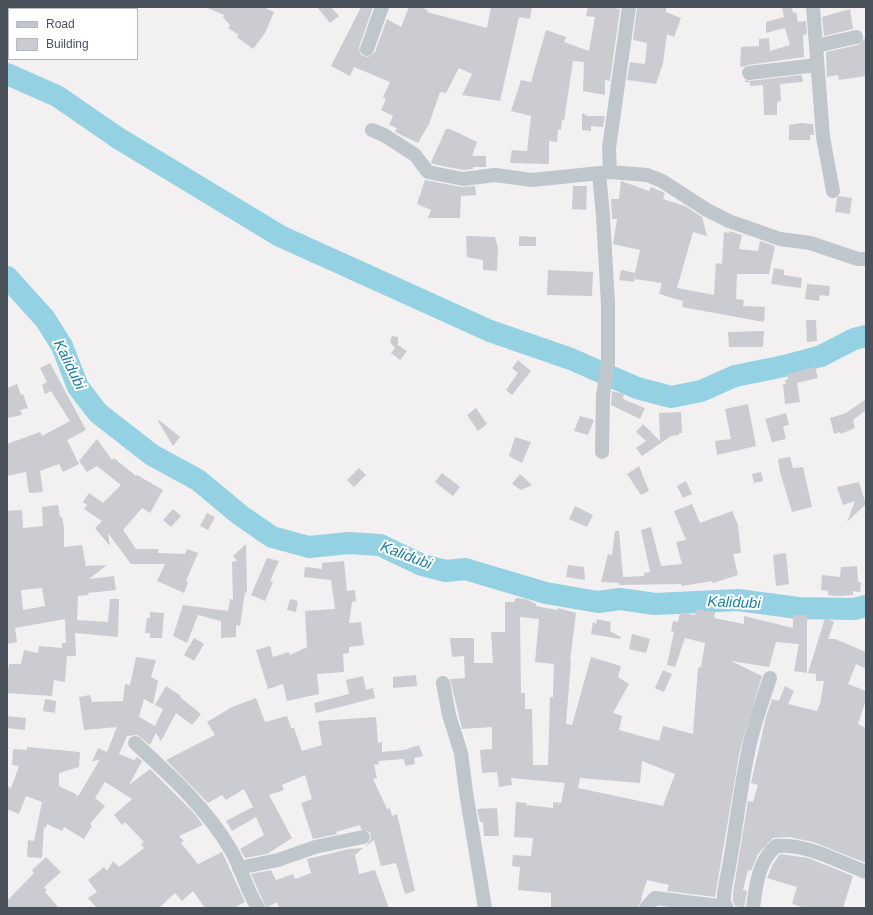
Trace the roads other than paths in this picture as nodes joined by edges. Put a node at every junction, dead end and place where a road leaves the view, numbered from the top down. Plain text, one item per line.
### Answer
1 (382, 7) edge
2 (629, 7) edge
3 (813, 7) edge
4 (856, 37) dead end
5 (816, 46) junction
6 (367, 49) dead end
7 (817, 65) junction
8 (749, 73) dead end
9 (372, 130) dead end
10 (605, 173) junction
11 (833, 191) dead end
12 (866, 259) edge
13 (602, 452) dead end
14 (770, 678) dead end
15 (443, 683) dead end
16 (135, 743) dead end
17 (363, 836) dead end
18 (239, 868) junction
19 (866, 872) edge
20 (258, 908) edge
21 (486, 908) edge
22 (646, 908) edge
23 (726, 908) edge
24 (753, 908) edge

1 - 6 street
2 - 10 street
3 - 5 street
4 - 5 street
5 - 7 street
7 - 8 street
7 - 11 street
9 - 10 street
10 - 12 street
10 - 13 street
14 - 23 street
15 - 21 street
16 - 18 street
17 - 18 street
18 - 20 street
19 - 24 street
22 - 23 street

